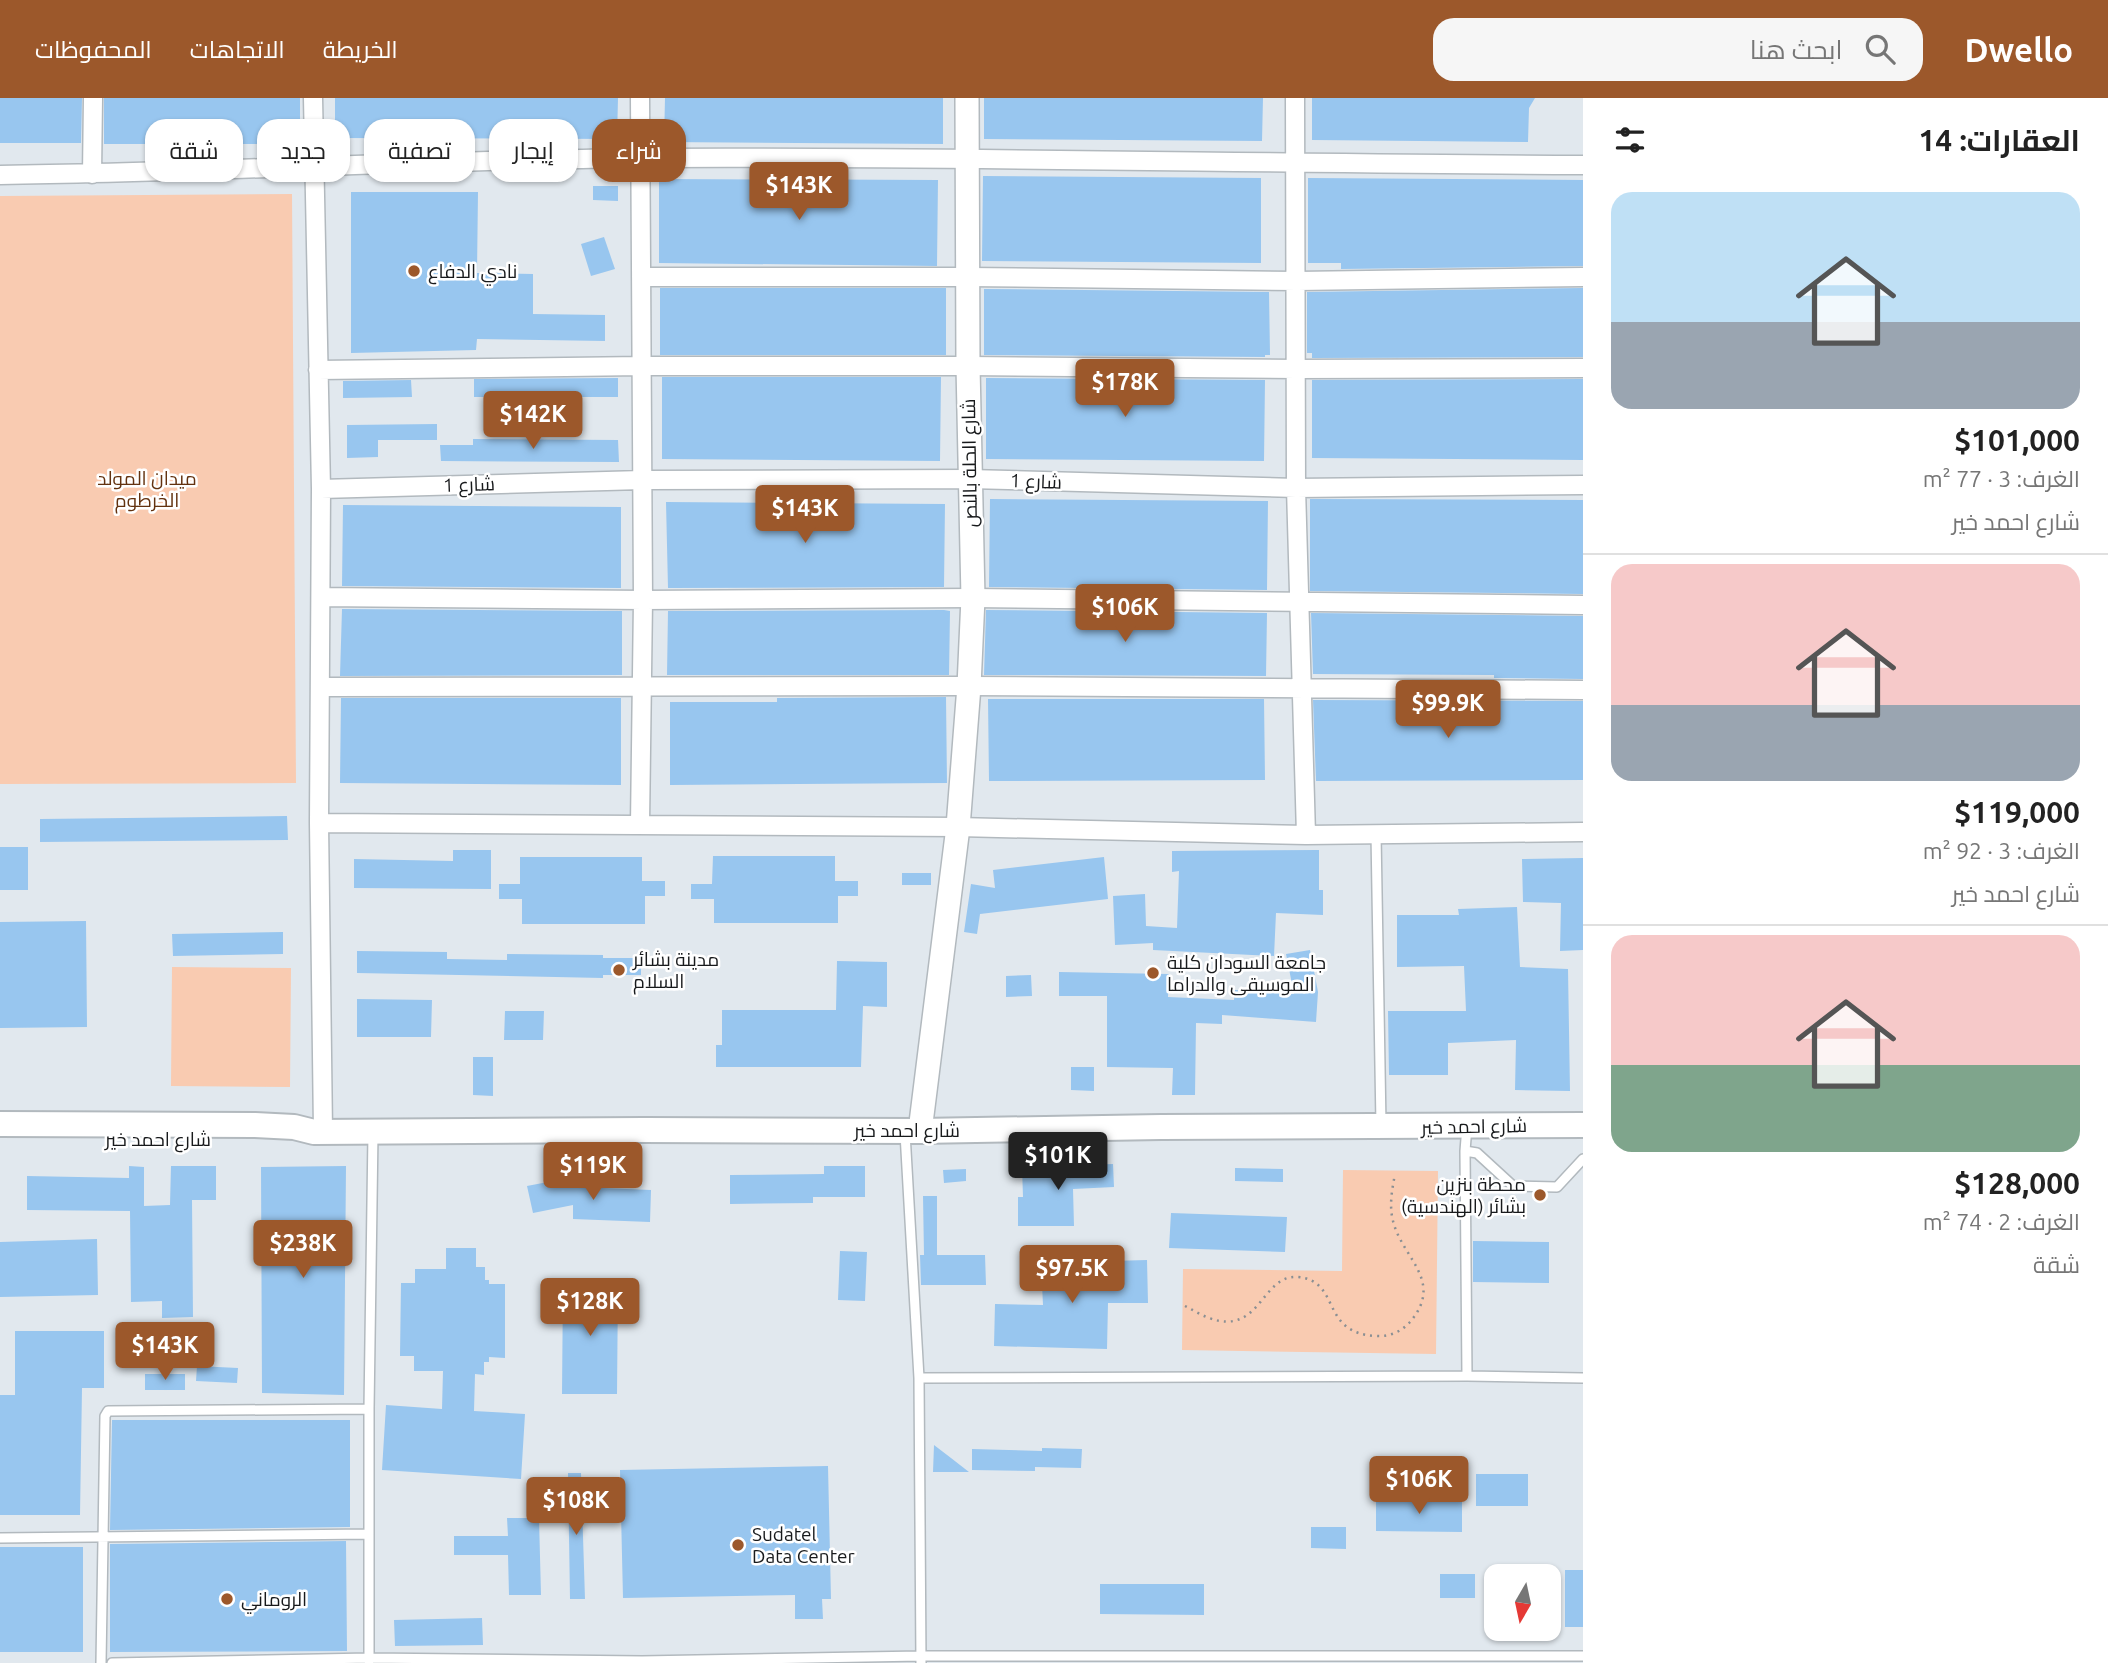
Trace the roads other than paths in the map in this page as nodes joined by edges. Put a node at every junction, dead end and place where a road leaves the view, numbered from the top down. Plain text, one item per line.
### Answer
1 (93, 98) edge
2 (313, 98) edge
3 (640, 98) edge
4 (967, 98) edge
5 (1295, 98) edge
6 (313, 119) edge
7 (640, 119) edge
8 (966, 157) junction
9 (686, 158) edge
10 (592, 159) edge
11 (1294, 164) junction
12 (350, 165) edge
13 (1583, 166) edge
14 (257, 168) edge
15 (92, 174) junction
16 (0, 175) edge
17 (313, 182) edge
18 (640, 182) edge
19 (641, 277) junction
20 (967, 277) junction
21 (1583, 277) edge
22 (1297, 281) junction
23 (642, 366) junction
24 (968, 366) junction
25 (1583, 368) edge
26 (1296, 369) junction
27 (318, 370) junction
28 (969, 479) junction
29 (642, 480) junction
30 (1583, 485) edge
31 (1296, 488) junction
32 (321, 489) junction
33 (321, 597) junction
34 (972, 598) junction
35 (643, 600) junction
36 (1300, 600) junction
37 (1583, 605) edge
38 (969, 686) junction
39 (320, 687) junction
40 (643, 687) junction
41 (1301, 689) junction
42 (1583, 690) edge
43 (319, 823) junction
44 (640, 824) junction
45 (958, 827) junction
46 (1583, 832) edge
47 (1376, 834) junction
48 (1306, 835) junction
49 (0, 1124) edge
50 (1583, 1125) edge
51 (1467, 1126) junction
52 (1381, 1127) junction
53 (373, 1130) junction
54 (912, 1131) junction
55 (319, 1132) junction
56 (0, 1138) edge
57 (1465, 1151) junction
58 (1583, 1159) edge
59 (1467, 1376) junction
60 (919, 1378) junction
61 (1583, 1378) edge
62 (369, 1409) junction
63 (369, 1534) junction
64 (0, 1538) edge
65 (101, 1538) junction
66 (1583, 1656) edge
67 (921, 1660) edge
68 (369, 1661) edge
69 (642, 1662) edge
70 (102, 1663) edge
71 (112, 1663) edge

1 - 15 street
2 - 6 street
3 - 7 street
4 - 8 street, شارع الحلة بالنص
5 - 11 street
8 - 9 street
8 - 11 street
8 - 20 street, شارع الحلة بالنص
10 - 12 street
11 - 13 street
11 - 22 street
14 - 15 street
15 - 16 street
17 - 27 street
18 - 19 street
19 - 20 street
19 - 23 street
20 - 22 street
20 - 24 street, شارع الحلة بالنص
21 - 22 street
22 - 26 street
23 - 24 street
23 - 27 street
23 - 29 street
24 - 26 street
24 - 28 street, شارع الحلة بالنص
25 - 26 street
26 - 31 street
27 - 32 street
28 - 29 street, شارع 1
28 - 31 street, شارع 1
28 - 34 street, شارع الحلة بالنص
29 - 32 street, شارع 1
29 - 35 street
30 - 31 street, شارع 1
31 - 36 street
32 - 33 street
33 - 35 street
33 - 39 street
34 - 35 street
34 - 36 street
34 - 38 street, شارع الحلة بالنص
35 - 40 street
36 - 37 street
36 - 41 street
38 - 40 street
38 - 41 street
38 - 45 street, شارع الحلة بالنص
39 - 40 street
39 - 43 street
40 - 44 street
41 - 42 street
41 - 48 street
43 - 44 street
43 - 55 street
44 - 45 street
45 - 48 street
45 - 54 street, شارع الحلة بالنص
46 - 47 street
47 - 48 street
47 - 52 lane
49 - 55 main road, شارع احمد خير
50 - 51 main road, شارع احمد خير
51 - 52 main road, شارع احمد خير
51 - 57 lane
52 - 54 main road, شارع احمد خير
53 - 54 main road, شارع احمد خير
53 - 55 main road, شارع احمد خير
53 - 62 lane
54 - 60 lane
55 - 56 main road, شارع احمد خير
57 - 58 lane
57 - 59 lane
59 - 60 lane
59 - 61 lane
60 - 67 lane
62 - 63 lane
62 - 65 lane
63 - 65 lane
63 - 68 lane
64 - 65 lane
65 - 70 lane
66 - 67 lane
67 - 69 lane
68 - 69 lane
68 - 71 lane

